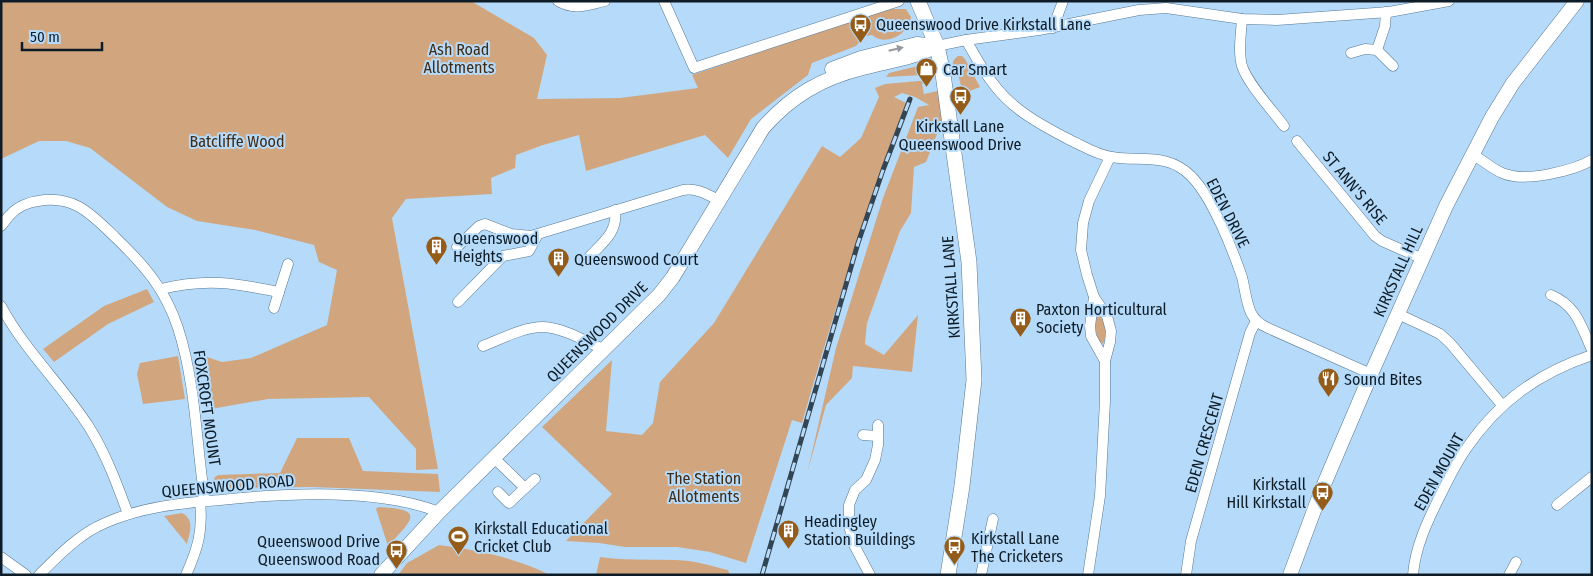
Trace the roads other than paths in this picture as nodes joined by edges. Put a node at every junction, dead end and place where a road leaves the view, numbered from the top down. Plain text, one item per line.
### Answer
1 (558, 1) edge
2 (605, 1) edge
3 (664, 1) edge
4 (899, 1) edge
5 (918, 1) edge
6 (1063, 1) edge
7 (1449, 1) edge
8 (1577, 1) edge
9 (1433, 3) edge
10 (1386, 12) junction
11 (1242, 19) junction
12 (1053, 28) junction
13 (966, 40) junction
14 (937, 46) junction
15 (1376, 50) junction
16 (1352, 53) dead end
17 (1393, 66) dead end
18 (1284, 126) dead end
19 (1297, 141) dead end
20 (1472, 154) junction
21 (1110, 157) junction
22 (1592, 160) edge
23 (719, 200) junction
24 (615, 210) junction
25 (1, 226) edge
26 (538, 234) junction
27 (457, 247) dead end
28 (590, 256) dead end
29 (1423, 259) junction
30 (288, 264) dead end
31 (162, 289) junction
32 (279, 292) junction
33 (1551, 295) dead end
34 (1094, 297) junction
35 (458, 302) dead end
36 (1, 306) edge
37 (274, 308) dead end
38 (1398, 314) junction
39 (1256, 321) junction
40 (483, 346) dead end
41 (605, 350) junction
42 (1592, 350) edge
43 (1592, 355) edge
44 (1105, 361) junction
45 (1371, 374) junction
46 (1502, 405) junction
47 (878, 425) dead end
48 (864, 435) dead end
49 (877, 436) junction
50 (494, 458) junction
51 (1592, 477) edge
52 (535, 479) dead end
53 (525, 488) junction
54 (498, 492) dead end
55 (203, 501) junction
56 (1557, 505) dead end
57 (439, 512) junction
58 (128, 514) junction
59 (993, 519) dead end
60 (1, 557) edge
61 (1516, 562) dead end
62 (188, 574) edge
63 (26, 575) edge
64 (39, 575) edge
65 (381, 575) edge
66 (870, 575) edge
67 (948, 575) edge
68 (981, 575) edge
69 (1088, 575) edge
70 (1186, 575) edge
71 (1290, 575) edge
72 (1413, 575) edge
73 (1509, 575) edge

1 - 2 street
3 - 4 street
5 - 14 main road, KIRKSTALL LANE
6 - 12 street
7 - 9 street
8 - 20 street, KIRKSTALL HILL
9 - 10 street
10 - 11 street
10 - 15 street
11 - 12 street
11 - 18 street
12 - 13 street
13 - 14 street
13 - 21 street, EDEN DRIVE
14 - 23 street, QUEENSWOOD DRIVE
14 - 67 main road, KIRKSTALL LANE
15 - 16 street
15 - 17 street
19 - 29 street, ST ANN'S RISE
20 - 22 street
20 - 29 street, KIRKSTALL HILL
21 - 34 street
21 - 39 street, EDEN DRIVE
23 - 24 street
23 - 41 street, QUEENSWOOD DRIVE
24 - 26 street
24 - 28 street
25 - 31 street, FOXCROFT MOUNT
26 - 27 street
26 - 35 street
29 - 38 street, KIRKSTALL HILL
30 - 32 street
31 - 32 street
31 - 55 street, FOXCROFT MOUNT
32 - 37 street
33 - 42 street
34 - 44 street
34 - 44 street
36 - 58 street
38 - 45 street, KIRKSTALL HILL
38 - 46 street
39 - 45 street
39 - 70 street, EDEN CRESCENT
40 - 41 street
41 - 50 street, QUEENSWOOD DRIVE
43 - 46 street, EDEN MOUNT
44 - 69 street
45 - 71 street, KIRKSTALL HILL
46 - 72 street, EDEN MOUNT
47 - 49 street
48 - 49 street
49 - 66 street
50 - 53 street
50 - 57 street, QUEENSWOOD DRIVE
51 - 56 street
52 - 53 street
53 - 54 street
55 - 57 street, QUEENSWOOD ROAD
55 - 58 street, QUEENSWOOD ROAD
55 - 62 street, FOXCROFT MOUNT
57 - 65 street, QUEENSWOOD DRIVE
58 - 64 street, QUEENSWOOD ROAD
59 - 68 street
60 - 63 street
61 - 73 street

